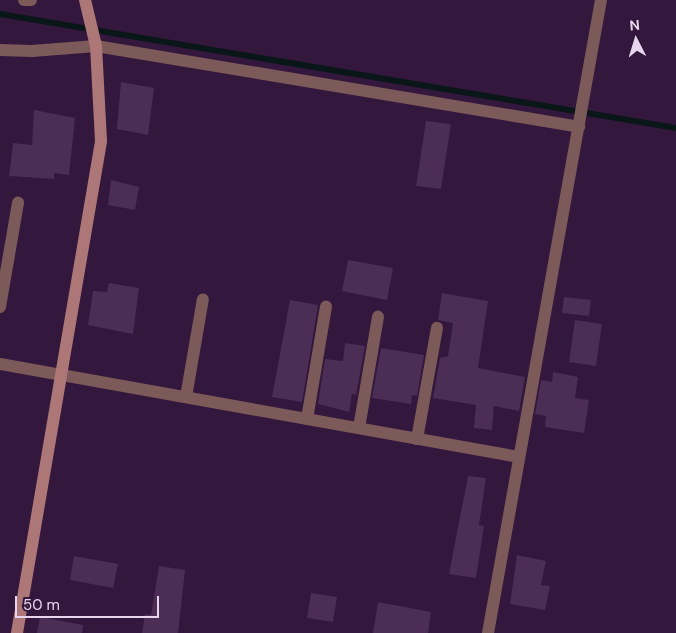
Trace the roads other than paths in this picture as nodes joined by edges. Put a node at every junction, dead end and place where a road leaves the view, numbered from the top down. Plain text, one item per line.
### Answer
1 (24, 0) edge
2 (31, 0) edge
3 (85, 0) edge
4 (601, 0) edge
5 (96, 46) junction
6 (0, 50) edge
7 (579, 128) junction
8 (18, 203) dead end
9 (203, 299) dead end
10 (326, 306) dead end
11 (0, 307) edge
12 (378, 317) dead end
13 (437, 328) dead end
14 (0, 364) edge
15 (62, 375) junction
16 (186, 397) junction
17 (307, 419) junction
18 (359, 428) junction
19 (417, 439) junction
20 (519, 457) junction
21 (17, 633) edge
22 (488, 633) edge

1 - 2 street
3 - 5 street
4 - 7 street
5 - 6 street
5 - 7 street
5 - 15 street
7 - 20 street
8 - 11 street
9 - 16 street
10 - 17 street
12 - 18 street
13 - 19 street
14 - 15 street
15 - 16 street
15 - 21 street
16 - 17 street
17 - 18 street
18 - 19 street
19 - 20 street
20 - 22 street

